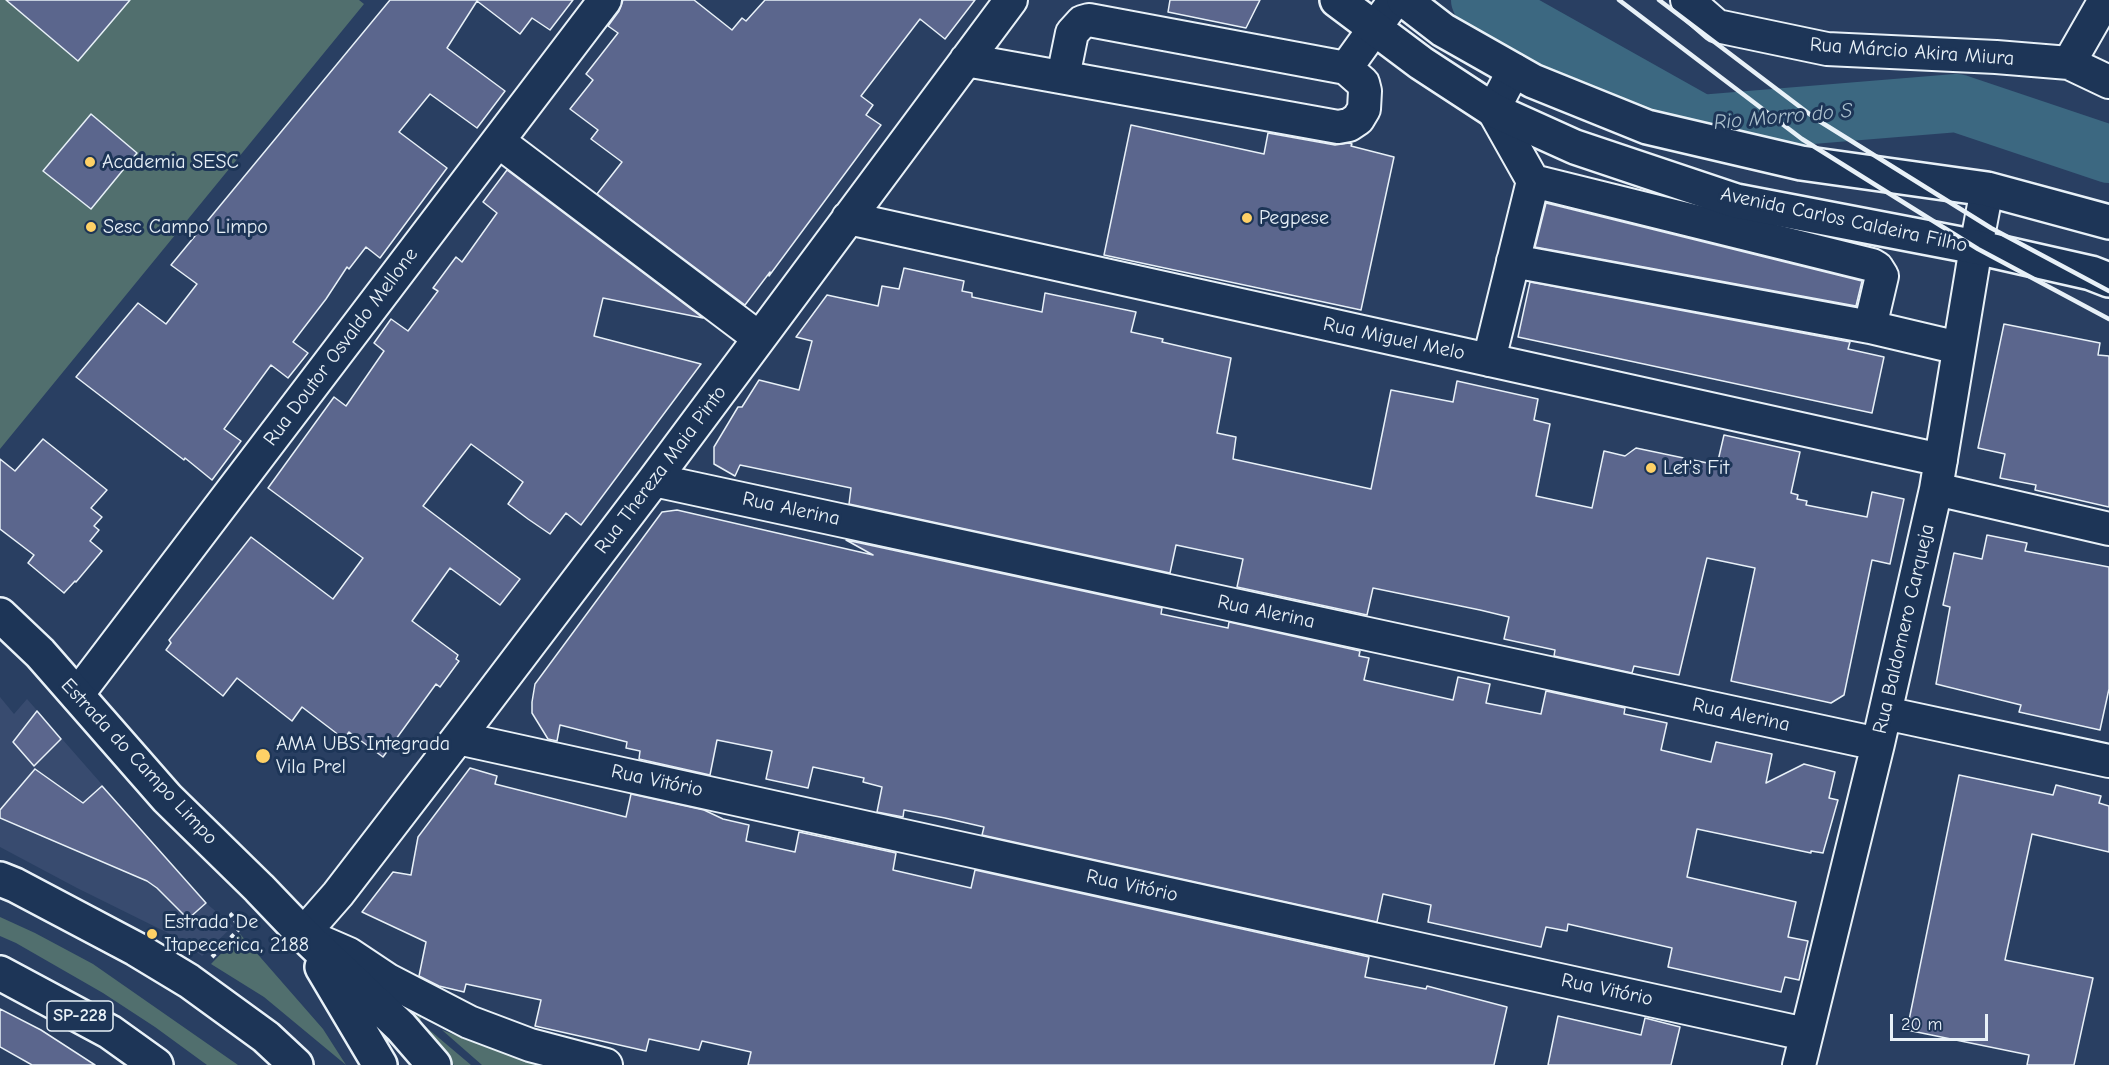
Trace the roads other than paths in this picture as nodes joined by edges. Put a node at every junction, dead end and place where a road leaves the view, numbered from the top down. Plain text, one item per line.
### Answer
1 (605, 0) edge
2 (1011, 0) edge
3 (1337, 0) edge
4 (1395, 0) edge
5 (1404, 0) edge
6 (1687, 0) edge
7 (2105, 0) edge
8 (1374, 28) junction
9 (966, 60) junction
10 (2069, 63) junction
11 (1346, 68) junction
12 (1514, 70) junction
13 (1063, 77) junction
14 (2109, 82) edge
15 (1493, 110) junction
16 (498, 141) junction
17 (1533, 181) junction
18 (1987, 189) junction
19 (848, 218) junction
20 (2109, 222) edge
21 (1976, 247) junction
22 (1513, 261) junction
23 (2109, 280) edge
24 (1870, 327) junction
25 (759, 338) junction
26 (1959, 348) junction
27 (1489, 360) junction
28 (1938, 475) junction
29 (654, 480) junction
30 (2109, 529) edge
31 (0, 615) edge
32 (77, 694) junction
33 (1884, 713) junction
34 (459, 738) junction
35 (1878, 744) junction
36 (2109, 761) edge
37 (0, 879) edge
38 (303, 934) junction
39 (0, 973) edge
40 (1805, 1034) junction
41 (156, 1065) edge
42 (296, 1065) edge
43 (381, 1065) edge
44 (434, 1065) edge
45 (606, 1065) edge
46 (1799, 1065) edge

1 - 16 street, Rua Doutor Osvaldo Mellone
2 - 9 street, Rua Thereza Maia Pinto
3 - 8 main road, Avenida Carlos Caldeira Filho
4 - 8 street
5 - 12 main road
6 - 10 street, Rua Márcio Akira Miura
7 - 10 street
8 - 11 street
8 - 15 main road, Avenida Carlos Caldeira Filho
9 - 13 street
9 - 19 street, Rua Thereza Maia Pinto
10 - 14 street, Rua Márcio Akira Miura
11 - 13 street
11 - 13 street
12 - 15 street
12 - 18 main road
15 - 17 street
15 - 21 main road, Avenida Carlos Caldeira Filho
16 - 25 street
16 - 32 street, Rua Doutor Osvaldo Mellone
17 - 22 street
17 - 24 street
18 - 20 main road
18 - 21 street, Rua Baldomero Carqueja
19 - 25 street, Rua Thereza Maia Pinto
19 - 27 street, Rua Miguel Melo
21 - 23 main road, Avenida Carlos Caldeira Filho
21 - 26 street, Rua Baldomero Carqueja
22 - 24 street
22 - 27 street
24 - 26 street
25 - 29 street, Rua Thereza Maia Pinto
26 - 28 street, Rua Baldomero Carqueja
27 - 28 street, Rua Miguel Melo
28 - 30 street, Rua Miguel Melo
28 - 33 street, Rua Baldomero Carqueja
29 - 34 street, Rua Thereza Maia Pinto
29 - 35 street, Rua Alerina
31 - 32 main road, Estrada do Campo Limpo
32 - 38 main road, Estrada do Campo Limpo
33 - 35 street, Rua Baldomero Carqueja
33 - 36 street
34 - 38 street, Rua Thereza Maia Pinto
34 - 40 street, Rua Vitório
35 - 40 street, Rua Baldomero Carqueja
37 - 42 main road
38 - 43 main road, Estrada do Campo Limpo
38 - 44 main road, Estrada do Campo Limpo
38 - 45 street
39 - 41 main road, SP-228
40 - 46 street, Rua Baldomero Carqueja

